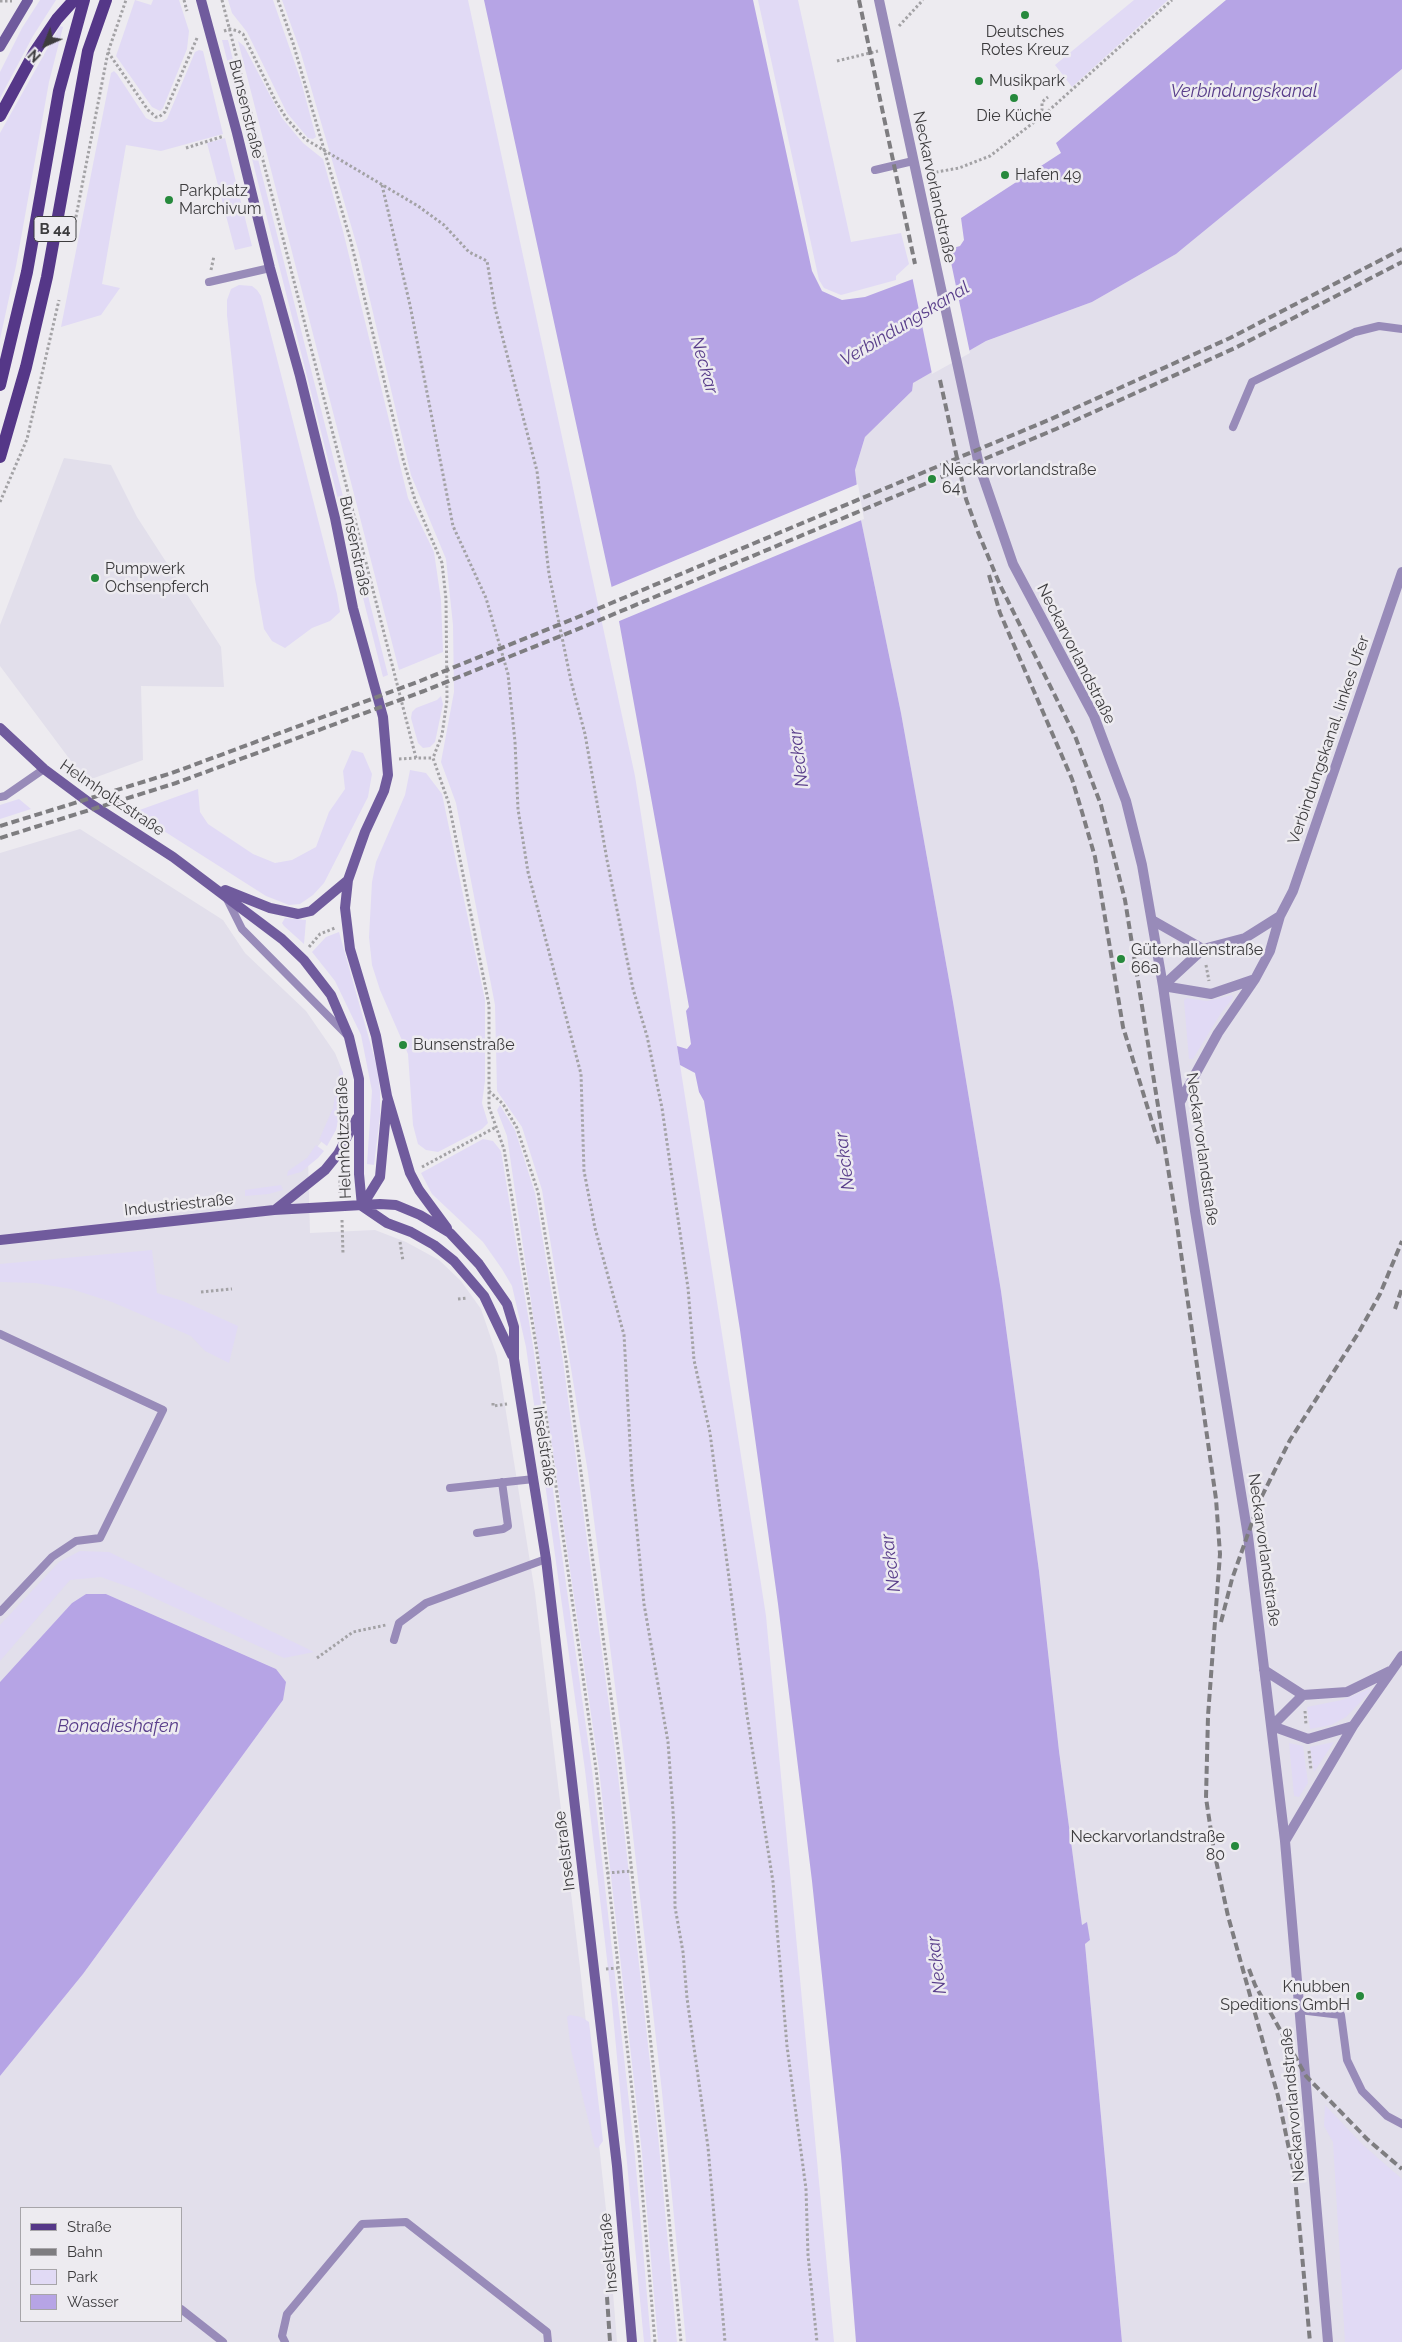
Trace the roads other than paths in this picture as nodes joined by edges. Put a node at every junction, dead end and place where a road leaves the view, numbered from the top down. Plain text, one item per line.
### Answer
1 (28, 0) edge
2 (74, 0) edge
3 (84, 0) edge
4 (106, 0) edge
5 (201, 0) edge
6 (879, 0) edge
7 (0, 47) edge
8 (0, 116) edge
9 (913, 160) junction
10 (875, 170) dead end
11 (270, 268) junction
12 (209, 282) dead end
13 (1402, 329) edge
14 (0, 385) edge
15 (1233, 427) dead end
16 (0, 457) edge
17 (1402, 572) edge
18 (0, 728) edge
19 (44, 769) junction
20 (0, 797) edge
21 (348, 880) junction
22 (212, 885) junction
23 (224, 894) junction
24 (1280, 916) junction
25 (1152, 920) junction
26 (1203, 949) junction
27 (1255, 979) junction
28 (1163, 986) junction
29 (349, 1037) junction
30 (387, 1096) junction
31 (1180, 1102) junction
32 (358, 1116) junction
33 (362, 1206) junction
34 (274, 1210) junction
35 (450, 1233) junction
36 (0, 1240) edge
37 (0, 1334) edge
38 (514, 1359) junction
39 (534, 1479) junction
40 (502, 1482) junction
41 (450, 1488) dead end
42 (477, 1533) dead end
43 (546, 1559) junction
44 (0, 1612) edge
45 (394, 1640) dead end
46 (1402, 1656) edge
47 (1264, 1670) junction
48 (1391, 1671) junction
49 (1303, 1695) junction
50 (1272, 1726) junction
51 (1353, 1726) junction
52 (1285, 1841) junction
53 (1299, 2010) junction
54 (1402, 2124) edge
55 (182, 2311) edge
56 (223, 2342) edge
57 (284, 2342) edge
58 (548, 2342) edge
59 (632, 2342) edge
60 (1328, 2342) edge

1 - 7 street
2 - 8 main road
3 - 14 main road, B 44
4 - 16 main road, B 44
5 - 11 street, Bunsenstraße
6 - 9 street, Neckarvorlandstraße
9 - 10 lane
9 - 25 street, Neckarvorlandstraße
11 - 12 lane
11 - 21 street, Bunsenstraße
13 - 15 lane
17 - 24 street, Verbindungskanal, linkes Ufer
18 - 19 street, Helmholtzstraße
19 - 20 lane
19 - 22 street, Helmholtzstraße
21 - 22 street, Helmholtzstraße
21 - 30 street, Bunsenstraße
22 - 23 street, Helmholtzstraße
23 - 29 lane
23 - 29 street, Helmholtzstraße
24 - 26 street
24 - 27 street, Verbindungskanal, linkes Ufer
25 - 26 street
25 - 28 street, Neckarvorlandstraße
26 - 28 street
27 - 28 street
27 - 31 street, Verbindungskanal, linkes Ufer
28 - 31 street, Neckarvorlandstraße
29 - 32 street, Helmholtzstraße
30 - 33 street, Bunsenstraße
30 - 35 street, Bunsenstraße
31 - 47 street, Neckarvorlandstraße
32 - 33 street, Helmholtzstraße
32 - 34 street
33 - 34 street, Industriestraße
33 - 35 street, Inselstraße
33 - 38 street, Inselstraße
34 - 36 street, Industriestraße
35 - 38 street, Inselstraße
37 - 44 lane
38 - 39 street, Inselstraße
39 - 40 lane
39 - 43 street, Inselstraße
40 - 41 lane
40 - 42 lane
43 - 45 lane
43 - 59 street, Inselstraße
46 - 48 street
47 - 49 street
47 - 50 street, Neckarvorlandstraße
48 - 49 street
48 - 51 street
49 - 50 street
50 - 51 street
50 - 52 street, Neckarvorlandstraße
51 - 52 street
52 - 53 street, Neckarvorlandstraße
53 - 54 lane
53 - 60 street, Neckarvorlandstraße
55 - 56 lane
57 - 58 lane

